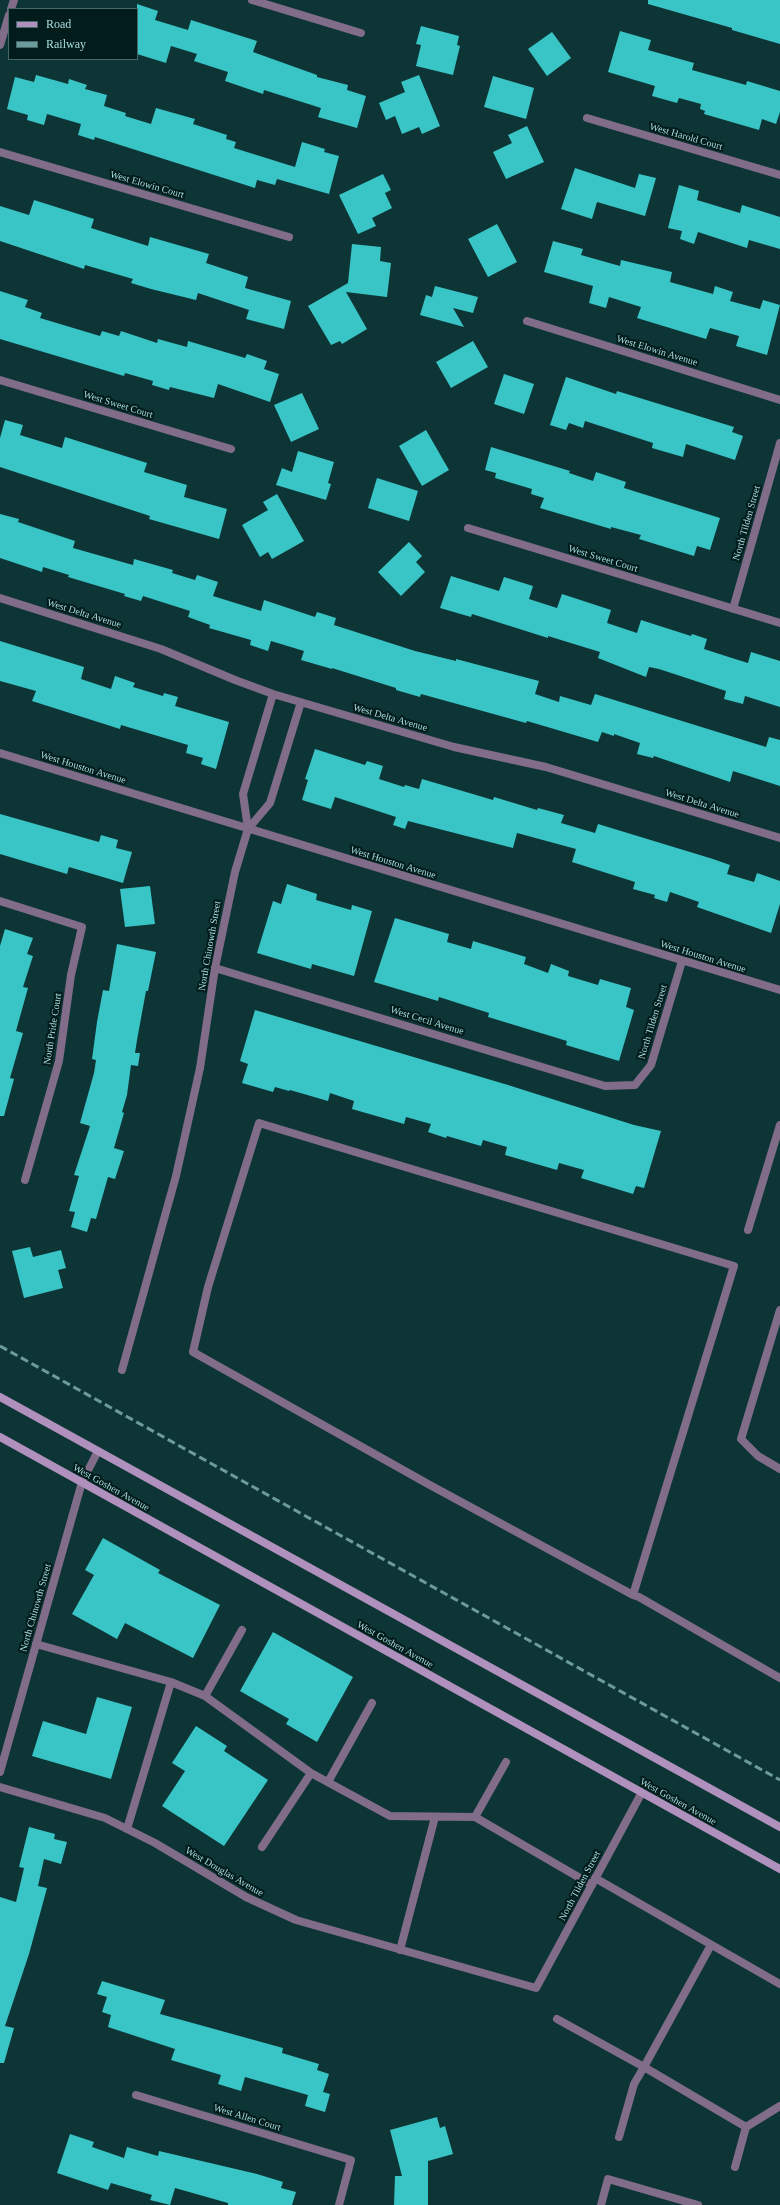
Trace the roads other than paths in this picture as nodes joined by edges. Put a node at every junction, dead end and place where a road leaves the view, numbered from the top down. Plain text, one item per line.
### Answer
1 (252, 0) edge
2 (8, 18) edge
3 (361, 33) dead end
4 (0, 45) edge
5 (587, 118) dead end
6 (0, 152) edge
7 (780, 175) edge
8 (289, 237) dead end
9 (528, 321) dead end
10 (0, 380) edge
11 (780, 400) edge
12 (780, 443) edge
13 (231, 449) dead end
14 (468, 528) dead end
15 (0, 598) edge
16 (733, 609) junction
17 (780, 623) edge
18 (273, 694) junction
19 (301, 702) junction
20 (0, 753) edge
21 (248, 829) junction
22 (780, 838) edge
23 (0, 900) edge
24 (682, 961) junction
25 (215, 968) junction
26 (780, 990) edge
27 (635, 1085) joint
28 (780, 1125) edge
29 (25, 1180) dead end
30 (748, 1230) dead end
31 (780, 1310) edge
32 (122, 1370) dead end
33 (0, 1397) edge
34 (0, 1437) edge
35 (98, 1451) junction
36 (780, 1469) edge
37 (82, 1482) junction
38 (633, 1595) junction
39 (242, 1630) dead end
40 (36, 1644) junction
41 (780, 1678) edge
42 (171, 1682) junction
43 (205, 1696) junction
44 (372, 1703) dead end
45 (506, 1762) dead end
46 (0, 1772) edge
47 (311, 1773) junction
48 (328, 1782) junction
49 (0, 1787) edge
50 (641, 1794) junction
51 (435, 1817) junction
52 (475, 1817) junction
53 (780, 1827) edge
54 (127, 1829) junction
55 (262, 1847) dead end
56 (780, 1869) edge
57 (593, 1882) junction
58 (711, 1945) junction
59 (400, 1950) junction
60 (780, 1984) edge
61 (536, 1988) joint
62 (557, 2019) dead end
63 (644, 2067) junction
64 (136, 2095) dead end
65 (780, 2106) edge
66 (746, 2127) junction
67 (619, 2137) dead end
68 (735, 2167) dead end
69 (339, 2205) edge
70 (601, 2205) edge
71 (698, 2205) edge

1 - 3 street
2 - 4 street
5 - 7 street, West Harold Court
6 - 8 street, West Elowin Court
9 - 11 street, West Elowin Avenue
10 - 13 street, West Sweet Court
12 - 16 street, North Tilden Street
14 - 16 street, West Sweet Court
15 - 18 street, West Delta Avenue
16 - 17 street, West Sweet Court
18 - 19 street, West Delta Avenue
18 - 21 street, North Chinowth Street
19 - 21 street, North Chinowth Street
19 - 22 street, West Delta Avenue
20 - 21 street, West Houston Avenue
21 - 24 street, West Houston Avenue
21 - 25 street, North Chinowth Street
23 - 29 street, North Pride Court
24 - 26 street, West Houston Avenue
24 - 27 street, North Tilden Street
25 - 27 street, West Cecil Avenue
25 - 32 street, North Chinowth Street
28 - 30 street
31 - 36 street
33 - 35 main road
34 - 37 main road, West Goshen Avenue
35 - 37 street, North Chinowth Street
35 - 53 main road
37 - 40 street, North Chinowth Street
37 - 50 main road, West Goshen Avenue
38 - 38 street
38 - 41 street
39 - 43 street
40 - 42 street
40 - 46 street, North Chinowth Street
42 - 43 street
42 - 54 street
43 - 47 street
44 - 48 street
45 - 52 street
47 - 48 street
47 - 55 street
48 - 51 street
49 - 54 street, West Douglas Avenue
50 - 56 main road, West Goshen Avenue
50 - 57 street, North Tilden Street
51 - 52 street
51 - 59 street
52 - 57 street
54 - 59 street, West Douglas Avenue
57 - 58 street
57 - 61 street, North Tilden Street
58 - 60 street
58 - 63 street
59 - 61 street, West Douglas Avenue
62 - 63 street
63 - 66 street
63 - 67 street
64 - 69 street, West Allen Court
65 - 66 street
66 - 68 street
70 - 71 street

